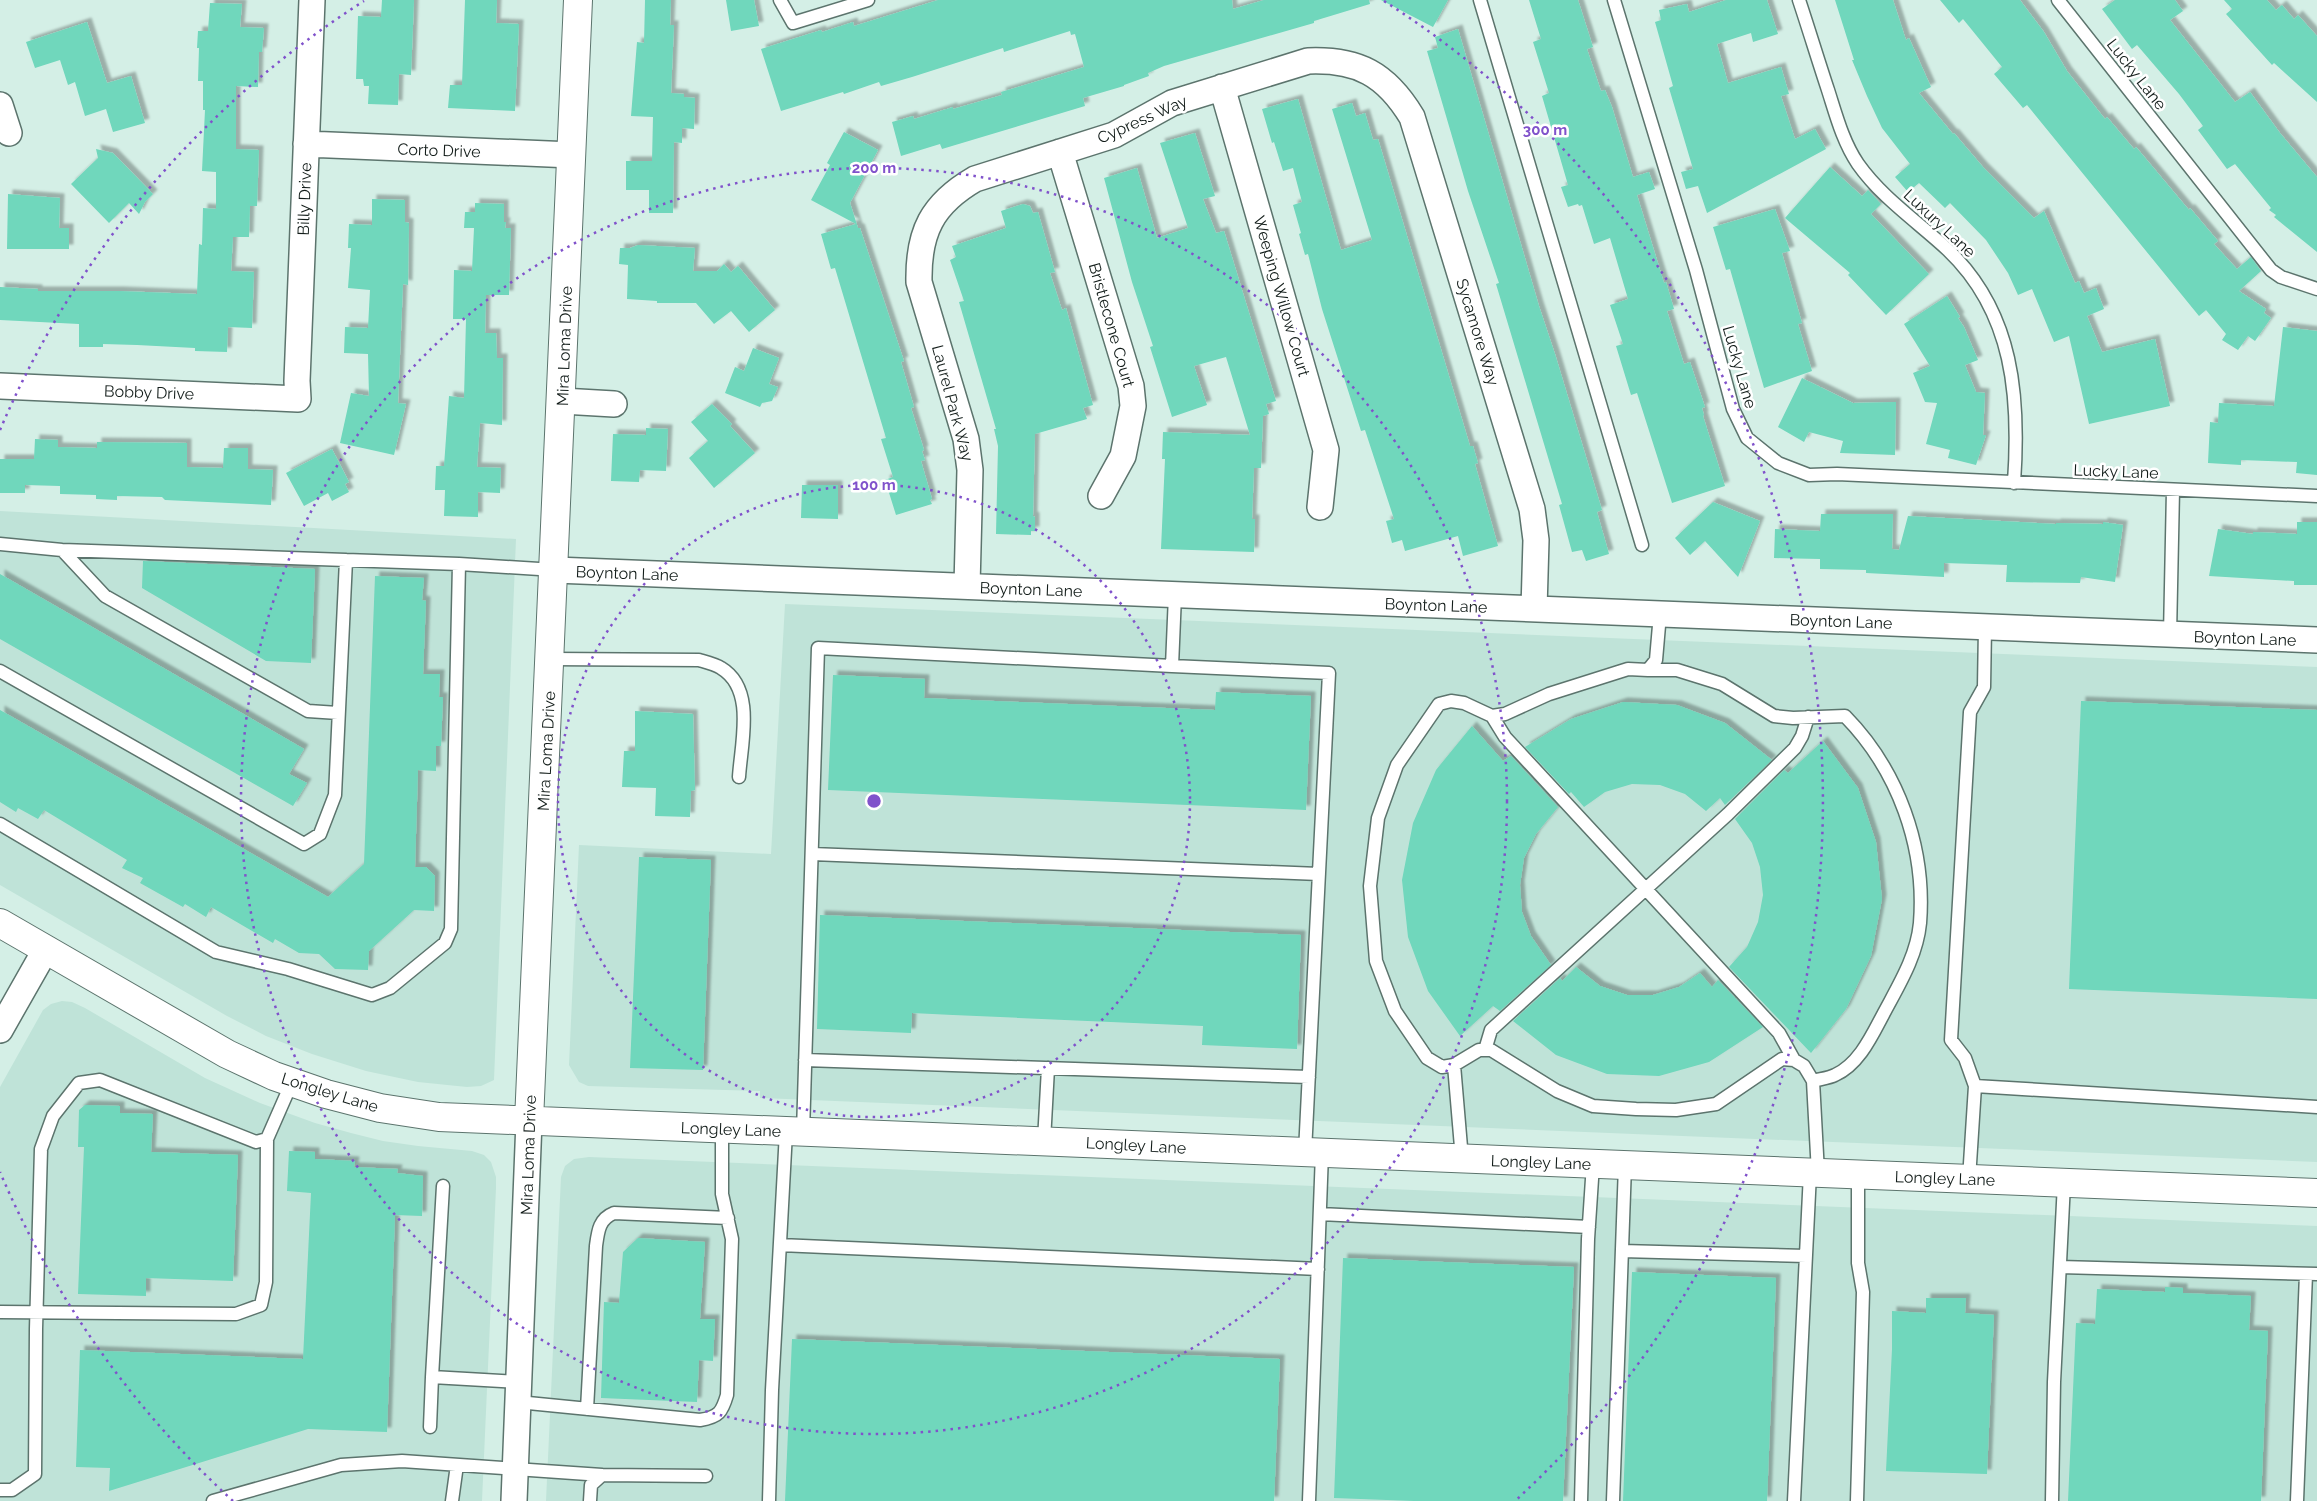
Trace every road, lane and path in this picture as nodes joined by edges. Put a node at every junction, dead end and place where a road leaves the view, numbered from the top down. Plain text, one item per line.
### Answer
1 (312, 0) edge
2 (578, 0) edge
3 (780, 0) edge
4 (868, 0) edge
5 (1480, 0) edge
6 (1614, 0) edge
7 (1799, 0) edge
8 (2058, 0) edge
9 (1372, 73) joint
10 (1222, 87) junction
11 (0, 105) edge
12 (9, 132) dead end
13 (306, 144) junction
14 (1060, 152) junction
15 (572, 155) junction
16 (929, 223) joint
17 (2317, 289) edge
18 (0, 386) edge
19 (298, 399) joint
20 (562, 401) junction
21 (614, 404) dead end
22 (2014, 483) junction
23 (2173, 490) junction
24 (1101, 496) dead end
25 (2317, 496) edge
26 (1320, 507) dead end
27 (0, 544) edge
28 (1642, 545) dead end
29 (62, 550) junction
30 (346, 560) junction
31 (459, 564) junction
32 (555, 570) junction
33 (967, 586) junction
34 (1174, 595) junction
35 (1534, 609) junction
36 (1660, 614) junction
37 (1985, 627) junction
38 (2170, 635) junction
39 (2317, 640) edge
40 (551, 659) junction
41 (1172, 666) junction
42 (1648, 670) junction
43 (0, 671) edge
44 (338, 713) junction
45 (1492, 716) junction
46 (1808, 717) junction
47 (739, 776) dead end
48 (0, 824) edge
49 (812, 854) junction
50 (1319, 874) junction
51 (1645, 889) junction
52 (0, 923) edge
53 (46, 949) junction
54 (0, 1030) edge
55 (1485, 1050) junction
56 (805, 1060) junction
57 (1794, 1060) junction
58 (1454, 1065) junction
59 (1048, 1068) junction
60 (1309, 1076) junction
61 (1813, 1081) junction
62 (292, 1082) junction
63 (1975, 1086) junction
64 (2317, 1107) edge
65 (529, 1121) junction
66 (722, 1129) junction
67 (795, 1132) junction
68 (267, 1139) junction
69 (1044, 1141) junction
70 (1313, 1153) junction
71 (1462, 1159) junction
72 (1593, 1164) junction
73 (1625, 1165) junction
74 (1814, 1173) junction
75 (1858, 1175) junction
76 (1969, 1179) junction
77 (2064, 1183) junction
78 (443, 1186) dead end
79 (2317, 1193) edge
80 (1320, 1214) junction
81 (728, 1218) junction
82 (1589, 1226) junction
83 (780, 1244) junction
84 (1622, 1251) junction
85 (1806, 1256) junction
86 (2060, 1267) junction
87 (1318, 1269) junction
88 (2312, 1274) edge
89 (0, 1312) edge
90 (36, 1312) junction
91 (432, 1377) junction
92 (518, 1392) junction
93 (587, 1409) junction
94 (430, 1427) dead end
95 (457, 1465) junction
96 (515, 1468) junction
97 (602, 1475) junction
98 (706, 1476) dead end
99 (0, 1490) edge
100 (213, 1501) edge
101 (452, 1501) edge
102 (514, 1501) edge
103 (590, 1501) edge
104 (769, 1501) edge
105 (1309, 1501) edge
106 (1582, 1501) edge
107 (1613, 1501) edge
108 (1794, 1501) edge
109 (1857, 1501) edge
110 (2052, 1501) edge
111 (2297, 1501) edge

1 - 13 street, Billy Drive
2 - 15 main road, Mira Loma Drive
3 - 4 lane
5 - 28 lane
6 - 22 lane, Lucky Lane
7 - 22 lane, Luxury Lane
8 - 17 lane, Lucky Lane
9 - 10 street, Cypress Way
9 - 35 street, Sycamore Way
10 - 14 street, Cypress Way
10 - 26 street, Weeping Willow Court
11 - 12 street
13 - 15 street, Corto Drive
13 - 19 street, Billy Drive
14 - 16 street, Cypress Way
14 - 24 street, Bristlecone Court
15 - 20 main road, Mira Loma Drive
16 - 33 street, Laurel Park Way
18 - 19 street, Bobby Drive
20 - 21 street
20 - 32 main road, Mira Loma Drive
22 - 23 lane, Lucky Lane
23 - 25 lane, Lucky Lane
23 - 38 lane, Lucky Lane
27 - 29 lane
29 - 30 lane
29 - 44 lane
30 - 31 lane
30 - 44 lane
31 - 32 lane
31 - 48 lane
32 - 33 street, Boynton Lane
32 - 40 main road, Mira Loma Drive
33 - 34 street, Boynton Lane
34 - 35 street, Boynton Lane
34 - 41 lane
35 - 36 street, Boynton Lane
36 - 37 street, Boynton Lane
36 - 42 lane
37 - 38 street, Boynton Lane
37 - 63 lane
38 - 39 street, Boynton Lane
40 - 47 lane
40 - 65 main road, Mira Loma Drive
41 - 49 lane
41 - 50 lane
42 - 45 lane
42 - 46 lane
43 - 44 lane
45 - 51 lane
45 - 58 lane
46 - 51 lane
46 - 61 lane
49 - 50 lane
49 - 56 lane
50 - 60 lane
51 - 55 lane
51 - 57 lane
52 - 53 main road, Longley Lane
53 - 54 street
53 - 62 main road, Longley Lane
55 - 57 lane
55 - 58 lane
56 - 59 lane
56 - 67 lane
57 - 61 lane
58 - 71 lane
59 - 60 lane
59 - 69 lane
60 - 70 lane
61 - 74 lane
62 - 65 main road, Longley Lane
62 - 68 lane
63 - 64 lane
63 - 76 lane
65 - 66 main road, Longley Lane
65 - 92 street, Mira Loma Drive
66 - 67 main road, Longley Lane
66 - 81 lane
67 - 69 main road, Longley Lane
67 - 83 lane
68 - 90 lane
68 - 90 lane
69 - 70 main road, Longley Lane
70 - 71 main road, Longley Lane
70 - 80 lane
71 - 72 main road, Longley Lane
72 - 73 main road, Longley Lane
72 - 82 lane
73 - 74 main road, Longley Lane
73 - 84 lane
74 - 75 main road, Longley Lane
74 - 85 lane
75 - 76 main road, Longley Lane
75 - 109 lane
76 - 77 main road, Longley Lane
77 - 79 main road, Longley Lane
77 - 86 lane
78 - 91 lane
80 - 82 lane
80 - 87 lane
81 - 93 lane
81 - 93 lane
82 - 106 lane
83 - 87 lane
83 - 104 lane
84 - 85 lane
84 - 107 lane
85 - 108 lane
86 - 88 lane
86 - 110 lane
87 - 105 lane
88 - 111 lane
89 - 90 lane
90 - 99 lane
91 - 92 lane
91 - 94 lane
92 - 93 lane
92 - 96 street, Mira Loma Drive
95 - 96 lane
95 - 100 lane
95 - 101 lane
96 - 97 lane
96 - 102 street, Mira Loma Drive
97 - 98 lane
97 - 103 lane

